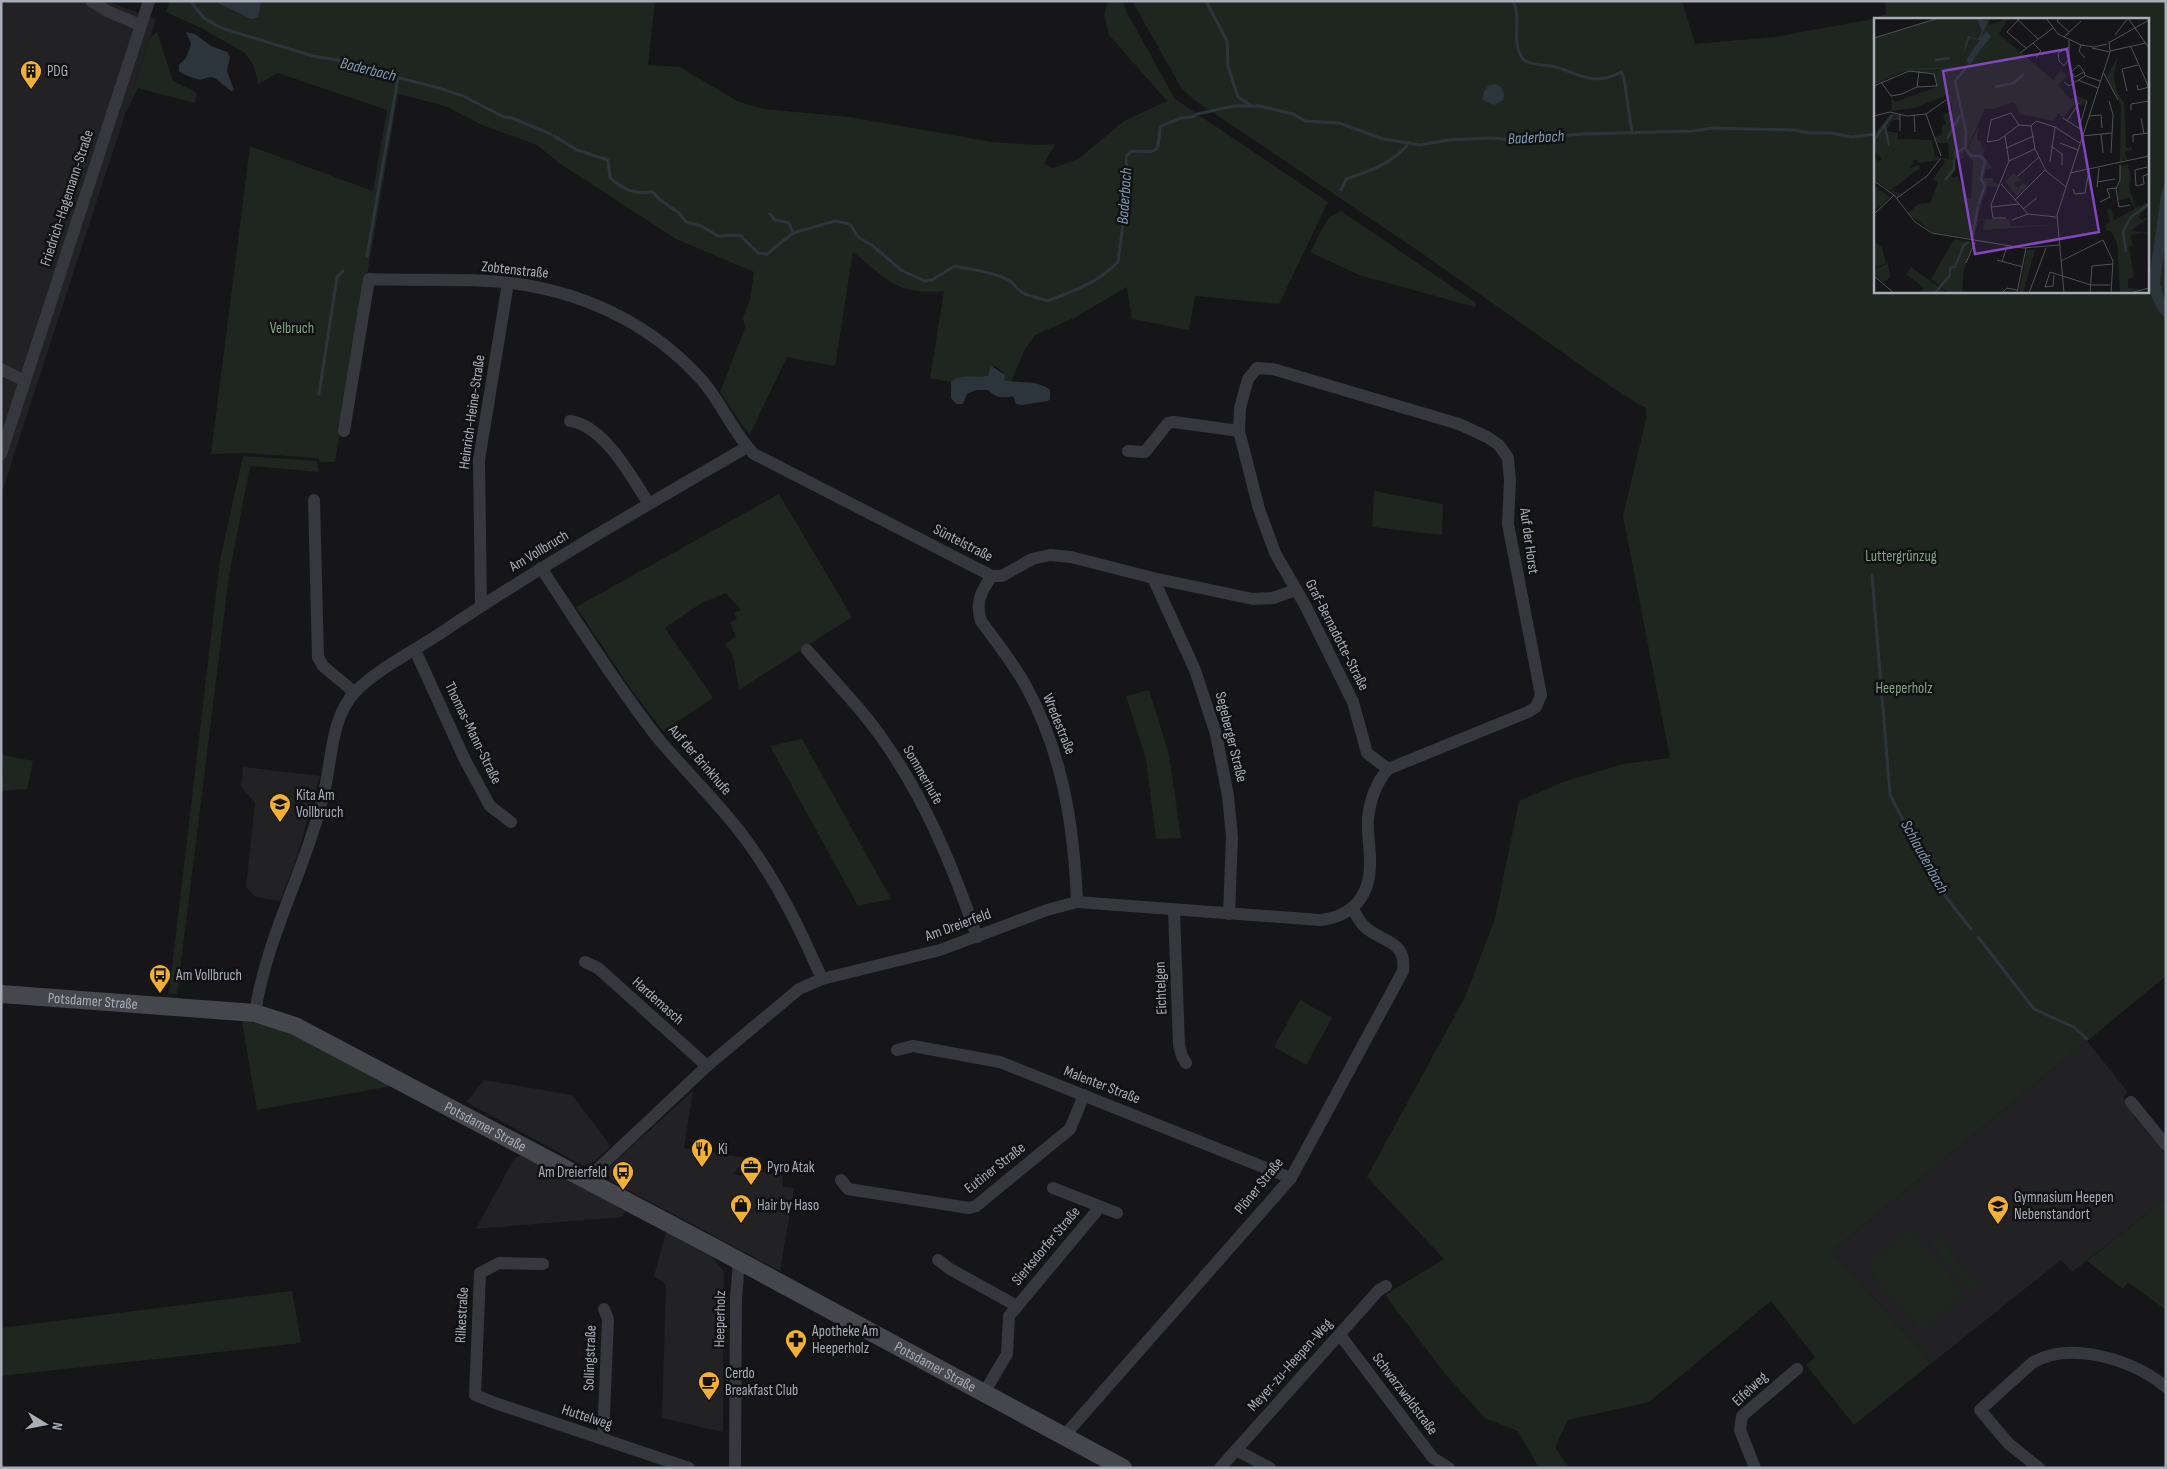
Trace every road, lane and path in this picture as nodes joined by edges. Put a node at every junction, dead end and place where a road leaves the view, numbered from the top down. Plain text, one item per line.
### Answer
1 (91, 1) edge
2 (149, 1) edge
3 (140, 24) junction
4 (508, 283) junction
5 (1257, 368) joint
6 (1, 370) edge
7 (25, 381) junction
8 (570, 421) dead end
9 (344, 431) dead end
10 (1239, 431) junction
11 (747, 447) junction
12 (1128, 451) dead end
13 (1, 454) edge
14 (314, 500) dead end
15 (649, 504) junction
16 (541, 568) junction
17 (992, 576) junction
18 (1153, 578) junction
19 (1296, 590) junction
20 (481, 606) junction
21 (415, 650) junction
22 (807, 650) dead end
23 (354, 692) junction
24 (1388, 769) junction
25 (510, 822) dead end
26 (1076, 902) junction
27 (1353, 909) junction
28 (1174, 910) junction
29 (1229, 914) junction
30 (977, 937) junction
31 (586, 962) dead end
32 (822, 979) junction
33 (1, 994) edge
34 (255, 1013) junction
35 (897, 1050) dead end
36 (1186, 1063) dead end
37 (707, 1066) junction
38 (1084, 1095) junction
39 (2131, 1102) dead end
40 (2166, 1145) edge
41 (1291, 1178) junction
42 (586, 1180) junction
43 (840, 1180) dead end
44 (1053, 1188) dead end
45 (1100, 1207) junction
46 (1117, 1213) dead end
47 (938, 1260) dead end
48 (738, 1261) junction
49 (543, 1264) dead end
50 (1386, 1286) dead end
51 (1017, 1306) junction
52 (604, 1309) dead end
53 (1340, 1335) junction
54 (1797, 1369) dead end
55 (2166, 1386) edge
56 (984, 1393) junction
57 (476, 1395) joint
58 (1064, 1436) junction
59 (603, 1439) junction
60 (1236, 1450) junction
61 (1430, 1463) edge
62 (689, 1468) edge
63 (735, 1468) edge
64 (1123, 1468) edge
65 (1220, 1468) edge
66 (1270, 1468) edge
67 (1449, 1468) edge
68 (1755, 1468) edge
69 (2039, 1468) edge

1 - 3 street
2 - 3 street, Friedrich-Hagemann-Straße
3 - 7 street, Friedrich-Hagemann-Straße
4 - 9 street, Zobtenstraße
4 - 11 street, Zobtenstraße
4 - 20 street, Heinrich-Heine-Straße
5 - 10 street, Graf-Bernadotte-Straße
5 - 24 street, Auf der Horst
6 - 7 street
7 - 13 street, Friedrich-Hagemann-Straße
8 - 15 street
10 - 12 street
10 - 19 street, Graf-Bernadotte-Straße
11 - 15 street, Am Vollbruch
11 - 17 street, Süntelstraße
14 - 23 street
15 - 16 street, Am Vollbruch
16 - 20 street, Am Vollbruch
16 - 32 street, Auf der Brinkhufe
17 - 18 street, Süntelstraße
17 - 26 street, Wredestraße
18 - 19 street, Süntelstraße
18 - 29 street, Segeberger Straße
19 - 24 street, Graf-Bernadotte-Straße
20 - 21 street, Am Vollbruch
21 - 23 street, Am Vollbruch
21 - 25 street, Thomas-Mann-Straße
22 - 30 street, Sommerhufe
23 - 34 street, Am Vollbruch
24 - 27 street
26 - 28 street, Am Dreierfeld
26 - 30 street, Am Dreierfeld
27 - 29 street, Am Dreierfeld
27 - 41 street, Plöner Straße
28 - 29 street, Am Dreierfeld
28 - 36 street, Eichtelgen
30 - 32 street, Am Dreierfeld
31 - 37 street, Hardemasch
32 - 37 street, Am Dreierfeld
33 - 34 street, Potsdamer Straße
34 - 42 street, Potsdamer Straße
35 - 38 street, Malenter Straße
37 - 42 street, Am Dreierfeld
38 - 41 street, Malenter Straße
38 - 43 street, Eutiner Straße
39 - 40 street
41 - 58 street, Plöner Straße
42 - 48 street, Potsdamer Straße
44 - 45 street, Sierksdorfer Straße
45 - 46 street, Sierksdorfer Straße
45 - 51 street, Sierksdorfer Straße
47 - 51 street, Sierksdorfer Straße
48 - 56 street, Potsdamer Straße
48 - 63 street, Heeperholz
49 - 57 street, Rilkestraße
50 - 53 street, Meyer-zu-Heepen-Weg
51 - 56 street, Sierksdorfer Straße
52 - 59 street, Sollingstraße
53 - 60 street, Meyer-zu-Heepen-Weg
53 - 61 street, Schwarzwaldstraße
54 - 68 street, Eifelweg
55 - 69 street
56 - 58 street, Potsdamer Straße
57 - 59 street, Huttelweg
58 - 64 street, Potsdamer Straße
59 - 62 street, Huttelweg
60 - 65 street, Meyer-zu-Heepen-Weg
60 - 66 street
61 - 67 street, Schwarzwaldstraße

